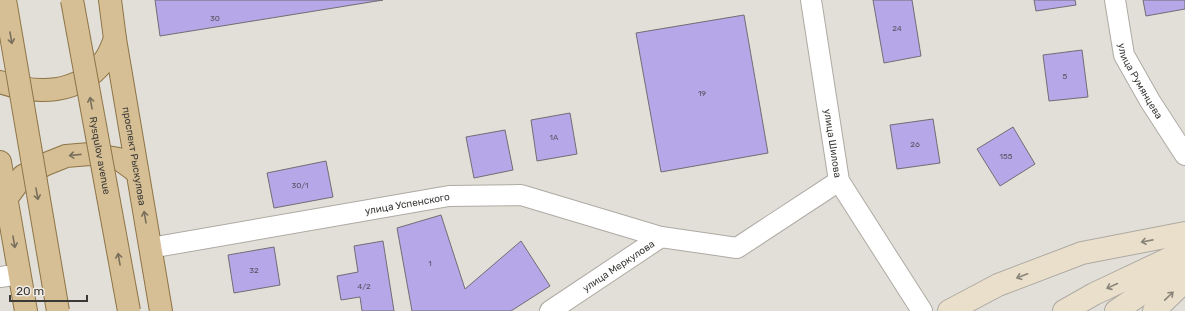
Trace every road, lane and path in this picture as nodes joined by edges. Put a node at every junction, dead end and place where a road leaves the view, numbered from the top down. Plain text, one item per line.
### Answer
1 (4, 0) edge
2 (72, 0) edge
3 (110, 0) edge
4 (811, 0) edge
5 (1115, 0) edge
6 (115, 39) junction
7 (0, 82) edge
8 (1185, 155) edge
9 (0, 162) edge
10 (137, 172) junction
11 (839, 180) junction
12 (6, 199) junction
13 (1185, 233) edge
14 (661, 237) junction
15 (150, 248) junction
16 (1185, 251) edge
17 (1185, 264) edge
18 (10, 275) edge
19 (1185, 281) edge
20 (26, 311) edge
21 (58, 311) edge
22 (129, 311) edge
23 (161, 311) edge
24 (550, 311) edge
25 (922, 311) edge
26 (949, 311) edge
27 (1064, 311) edge
28 (1116, 311) edge
29 (1154, 311) edge

1 -> 21 main road, bridge
22 -> 2 main road, Rysqulov avenue, bridge
3 - 6 main road, проспект Рыскулова
4 - 11 street, улица Шилова
5 - 8 street, улица Румянцева
6 - 7 main road
6 - 10 main road, проспект Рыскулова
9 - 12 main road
10 -> 12 main road
15 -> 10 main road, проспект Рыскулова
11 - 14 street, улица Меркулова
11 - 25 street, улица Шилова
12 -> 18 main road
13 -> 26 main road
14 - 15 street, улица Успенского
14 - 24 street, улица Меркулова
15 - 23 main road, проспект Рыскулова
16 -> 27 main road
17 - 28 main road
18 - 20 main road
29 -> 19 main road

